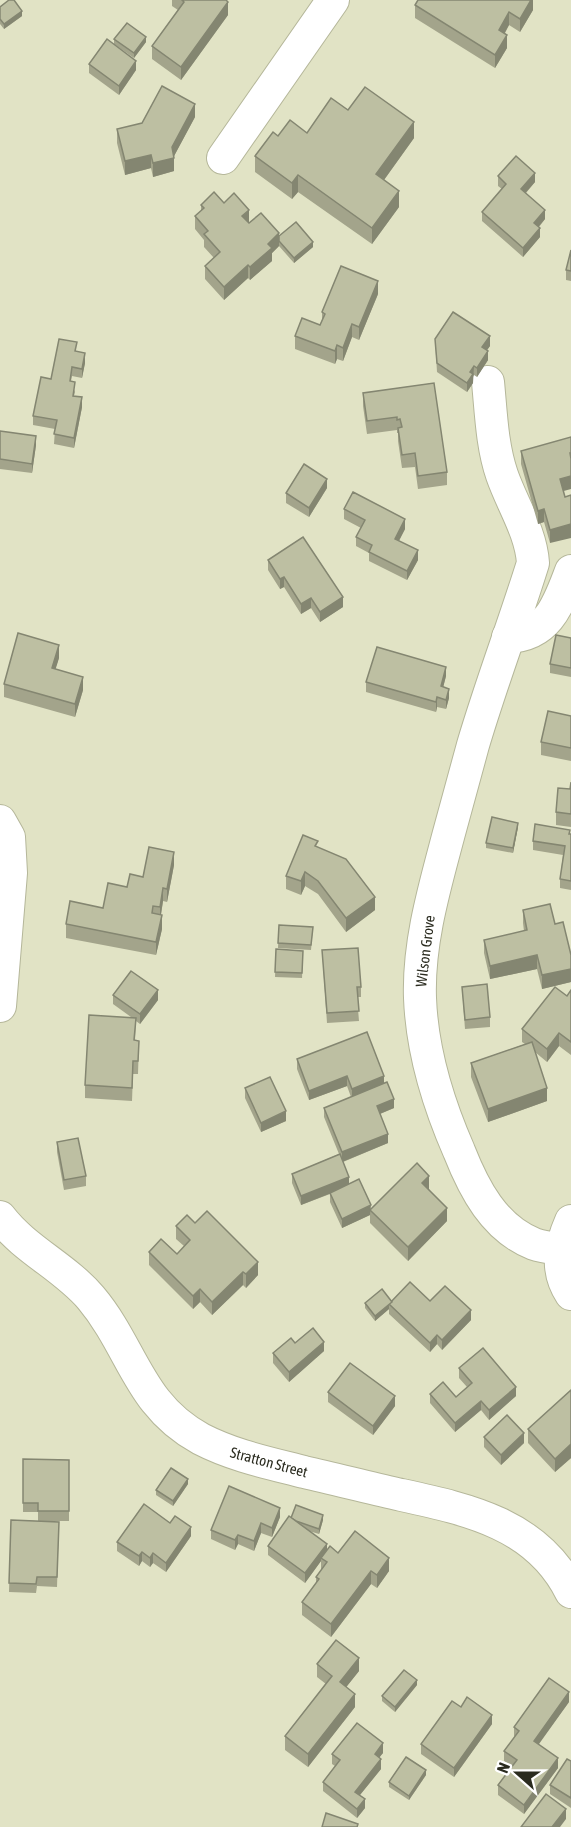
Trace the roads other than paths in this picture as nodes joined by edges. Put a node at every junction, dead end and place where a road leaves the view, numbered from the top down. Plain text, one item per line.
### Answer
1 (333, 0) edge
2 (223, 159) dead end
3 (488, 382) dead end
4 (571, 571) edge
5 (508, 637) junction
6 (0, 821) edge
7 (0, 1006) edge
8 (0, 1217) edge
9 (566, 1235) edge
10 (571, 1294) edge
11 (571, 1593) edge

1 - 2 street
3 - 5 street, Wilson Grove
4 - 5 street
5 - 9 street, Wilson Grove
6 - 7 street
8 - 11 street, Stratton Street
9 - 10 street

